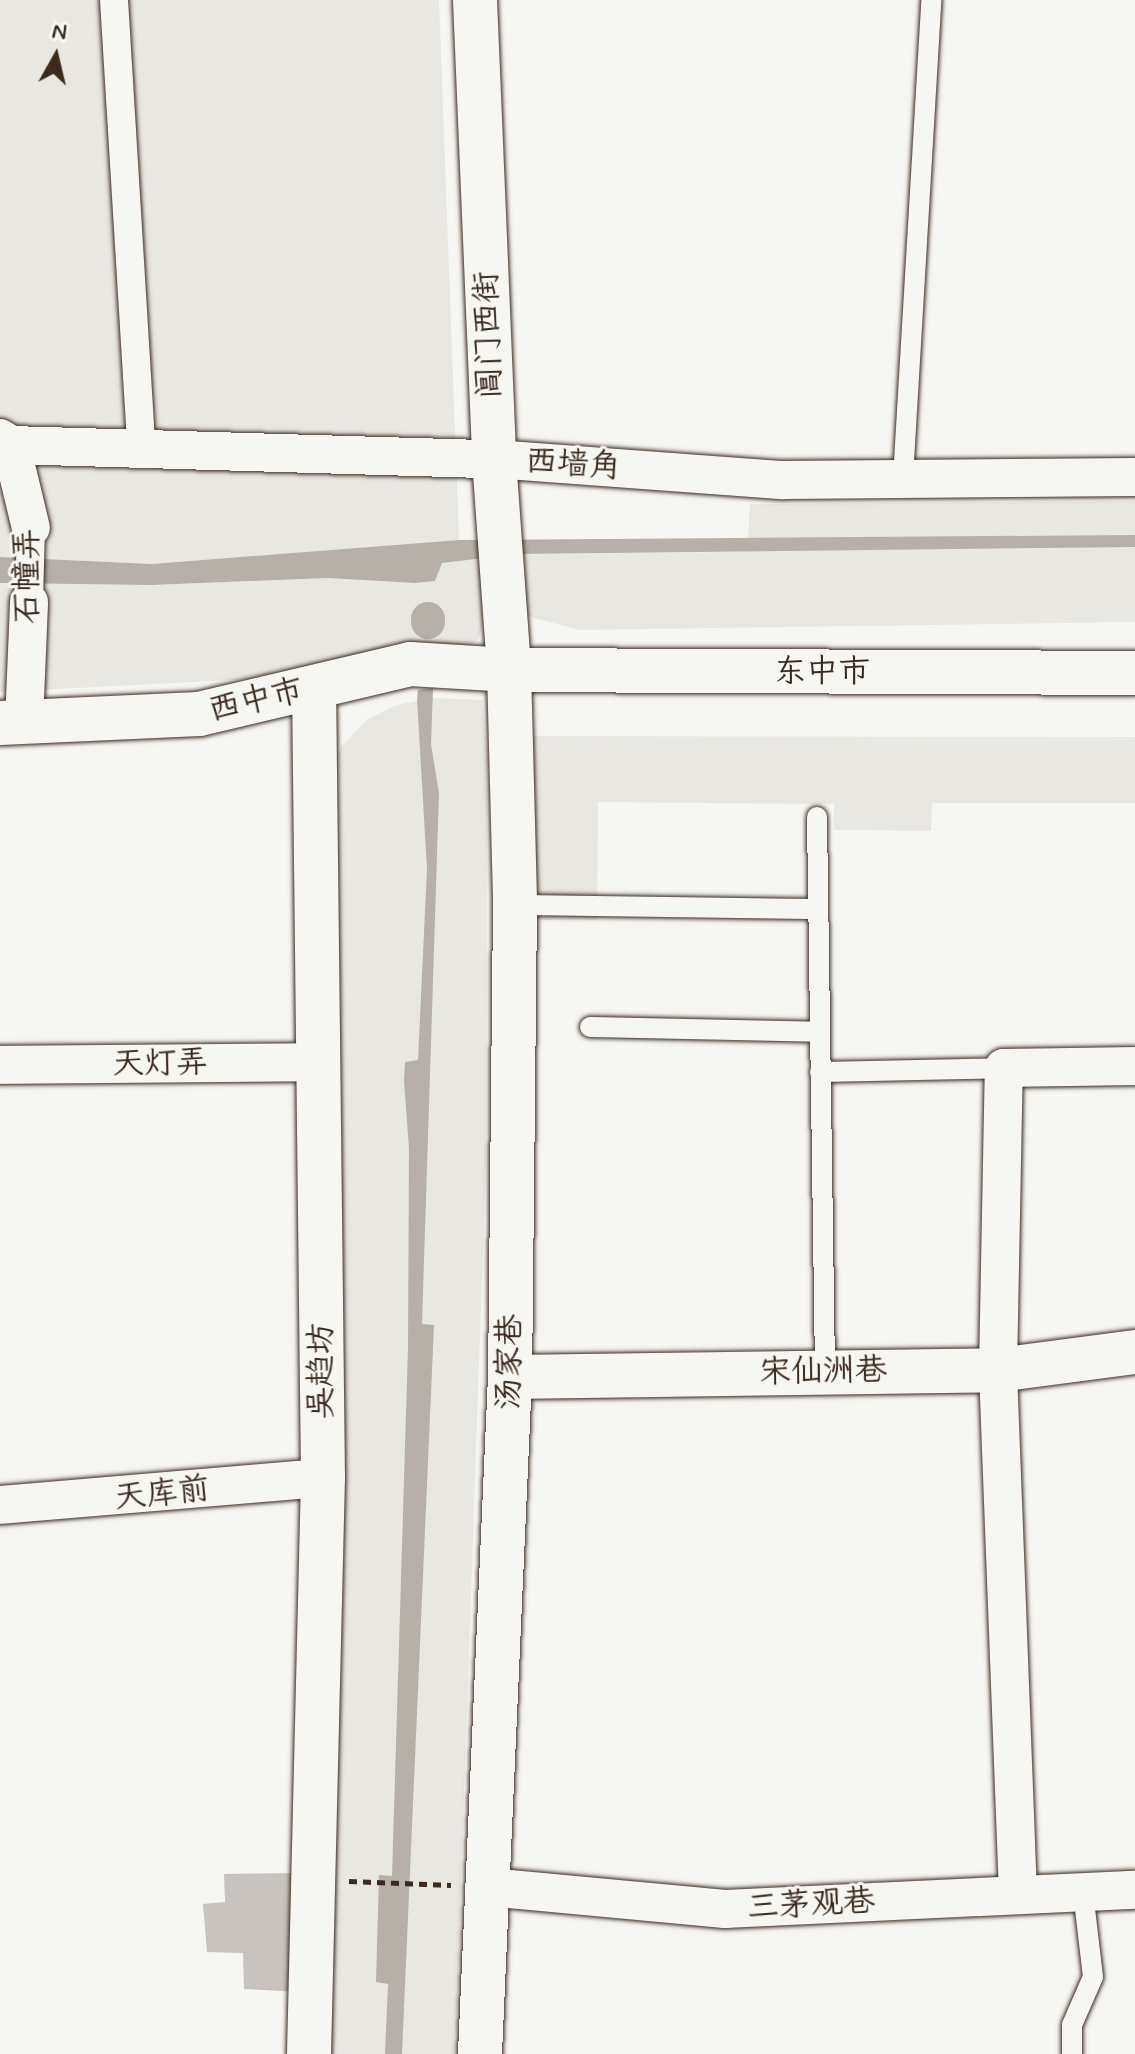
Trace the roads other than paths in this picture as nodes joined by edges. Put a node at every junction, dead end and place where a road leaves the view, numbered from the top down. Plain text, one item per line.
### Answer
1 (114, 0) edge
2 (475, 0) edge
3 (931, 0) edge
4 (6, 441) edge
5 (142, 452) junction
6 (494, 459) junction
7 (1135, 477) edge
8 (903, 478) junction
9 (31, 528) joint
10 (29, 602) joint
11 (509, 670) junction
12 (1135, 673) edge
13 (314, 688) junction
14 (12, 723) edge
15 (817, 817) dead end
16 (515, 905) junction
17 (818, 909) junction
18 (590, 1027) dead end
19 (820, 1032) junction
20 (320, 1062) junction
21 (0, 1065) edge
22 (1135, 1066) edge
23 (1004, 1068) junction
24 (820, 1072) junction
25 (1135, 1352) edge
26 (998, 1370) junction
27 (825, 1372) junction
28 (510, 1377) junction
29 (323, 1478) junction
30 (0, 1505) edge
31 (488, 1887) junction
32 (1135, 1890) edge
33 (1083, 1892) junction
34 (1018, 1894) junction
35 (309, 2054) edge
36 (480, 2054) edge
37 (1072, 2054) edge

1 - 5 street
2 - 6 street, 阊门西街
3 - 8 lane
4 - 5 street, 西墙角
4 - 9 street, 石幢弄
5 - 6 street, 西墙角
6 - 8 street, 西墙角
6 - 11 street, 阊门西街
7 - 8 street, 西墙角
9 - 10 street, 石幢弄
10 - 14 street, 石幢弄
11 - 12 street, 东中市
11 - 13 street, 西中市
11 - 16 street, 汤家巷
13 - 14 street, 西中市
13 - 20 street, 吴趋坊
15 - 17 lane
16 - 17 lane
16 - 28 street, 汤家巷
17 - 19 lane
18 - 19 lane
19 - 24 lane
20 - 21 street, 天灯弄
20 - 29 street, 吴趋坊
22 - 23 street
23 - 24 lane
23 - 26 street
24 - 27 lane
25 - 26 street, 宋仙洲巷
26 - 27 street, 宋仙洲巷
26 - 34 street
27 - 28 street, 宋仙洲巷
28 - 31 street, 汤家巷
29 - 30 street, 天库前
29 - 35 street, 吴趋坊
31 - 34 street, 三茅观巷
31 - 36 street, 汤家巷
32 - 33 street, 三茅观巷
33 - 34 street, 三茅观巷
33 - 37 lane

